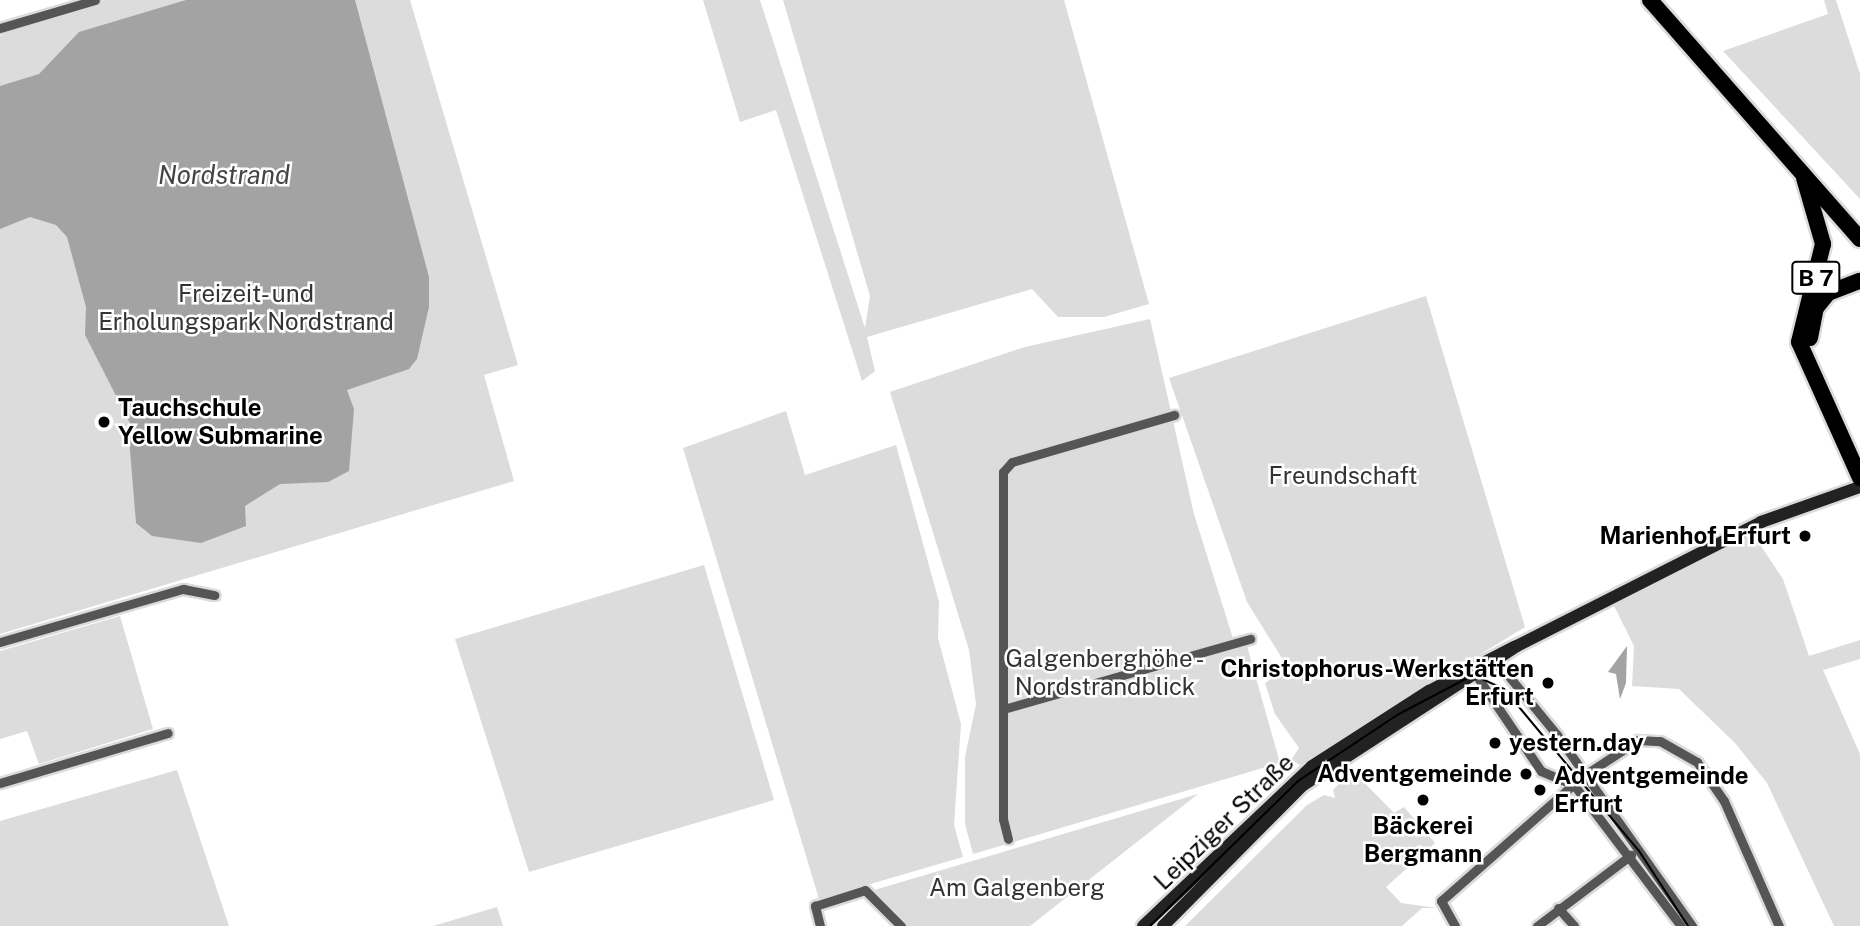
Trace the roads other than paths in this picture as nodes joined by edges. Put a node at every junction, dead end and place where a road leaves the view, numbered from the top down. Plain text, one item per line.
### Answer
1 (95, 0) edge
2 (1650, 0) edge
3 (1665, 0) edge
4 (0, 28) edge
5 (1804, 178) junction
6 (1860, 224) edge
7 (1860, 239) edge
8 (1860, 281) edge
9 (1174, 415) dead end
10 (1860, 448) edge
11 (1860, 478) edge
12 (1860, 487) edge
13 (214, 595) dead end
14 (1250, 639) dead end
15 (0, 642) edge
16 (1486, 663) junction
17 (1473, 678) junction
18 (1007, 708) junction
19 (168, 733) dead end
20 (1583, 776) junction
21 (0, 783) edge
22 (1574, 785) junction
23 (1008, 839) dead end
24 (1631, 855) junction
25 (1558, 908) junction
26 (820, 926) edge
27 (901, 926) edge
28 (1143, 926) edge
29 (1163, 926) edge
30 (1455, 926) edge
31 (1537, 926) edge
32 (1574, 926) edge
33 (1681, 926) edge
34 (1692, 926) edge
35 (1779, 926) edge

1 - 4 street
2 - 5 highway, B 7
3 - 6 highway
5 - 7 highway, B 7
5 - 11 highway, B 7
8 - 10 highway, B 7
9 - 18 street
12 - 16 main road, Leipziger Straße
13 - 15 street
14 - 18 street
16 - 17 main road, Leipziger Straße
16 - 17 street
16 - 20 street
16 - 28 main road, Leipziger Straße
17 - 22 street
17 - 29 main road, Leipziger Straße
18 - 23 street
19 - 21 street
20 - 22 street
20 - 34 street
20 - 35 street
22 - 24 street
22 - 30 street
24 - 25 street
24 - 33 street
25 - 31 street
25 - 32 street
26 - 27 street

